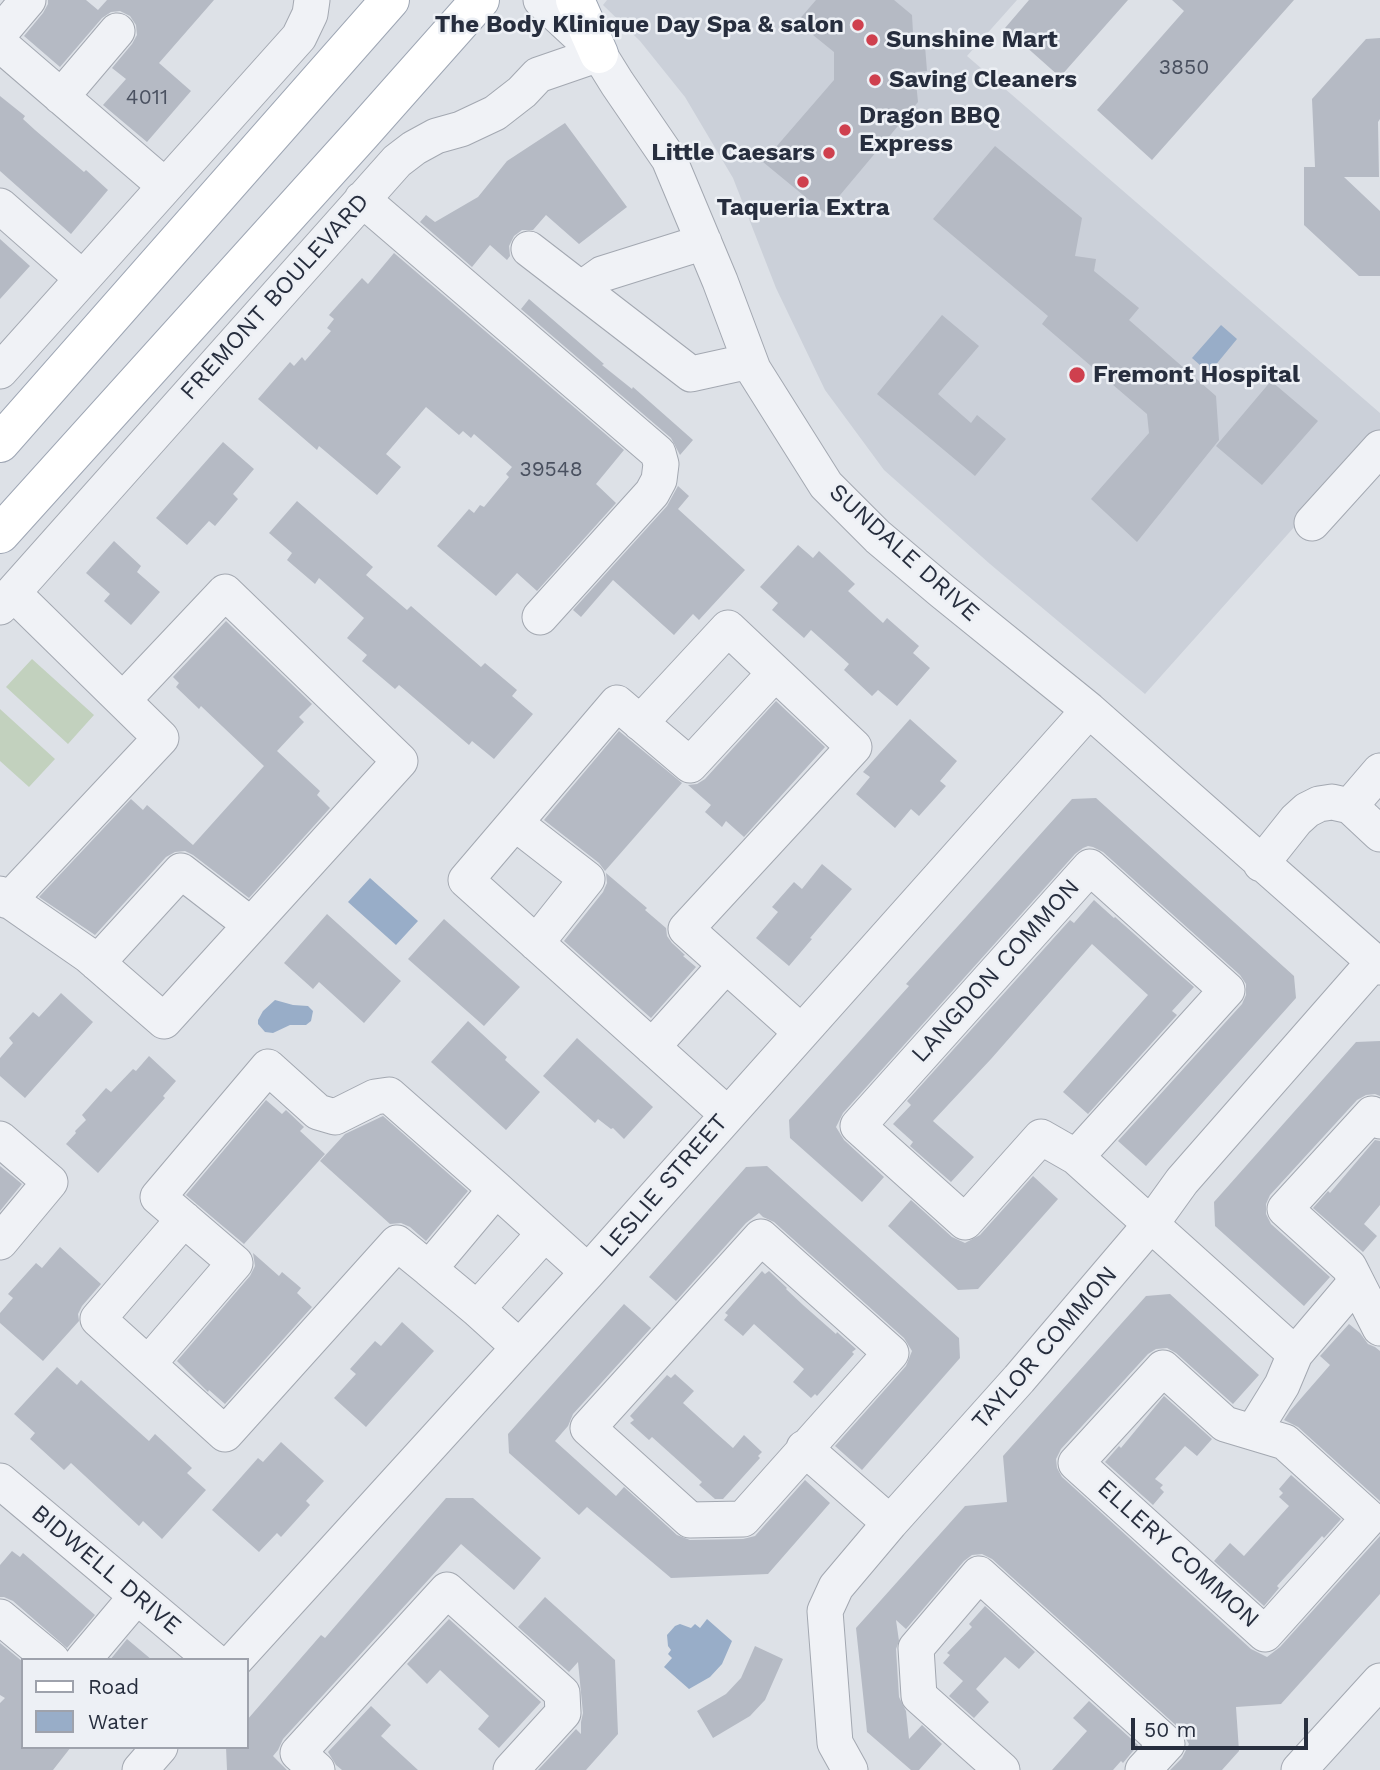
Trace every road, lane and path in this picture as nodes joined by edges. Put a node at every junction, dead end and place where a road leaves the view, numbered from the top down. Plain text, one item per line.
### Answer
1 (28, 0) edge
2 (312, 0) edge
3 (390, 0) edge
4 (480, 0) edge
5 (541, 0) edge
6 (575, 0) edge
7 (117, 31) dead end
8 (0, 33) edge
9 (0, 44) edge
10 (599, 54) junction
11 (61, 97) junction
12 (165, 186) junction
13 (362, 199) junction
14 (0, 206) edge
15 (704, 242) junction
16 (529, 249) dead end
17 (82, 278) junction
18 (581, 289) junction
19 (750, 361) junction
20 (0, 371) edge
21 (0, 443) edge
22 (1380, 448) edge
23 (1312, 523) dead end
24 (0, 534) edge
25 (7, 600) edge
26 (540, 617) dead end
27 (775, 673) junction
28 (123, 700) junction
29 (1089, 710) junction
30 (640, 723) junction
31 (1380, 771) edge
32 (1350, 806) junction
33 (515, 823) junction
34 (1380, 834) edge
35 (1261, 863) junction
36 (4, 897) edge
37 (251, 925) junction
38 (536, 943) junction
39 (97, 963) junction
40 (1377, 964) edge
41 (726, 965) junction
42 (801, 1031) junction
43 (652, 1047) junction
44 (727, 1114) junction
45 (1380, 1121) edge
46 (0, 1139) edge
47 (1076, 1157) junction
48 (496, 1189) junction
49 (184, 1219) junction
50 (1152, 1224) junction
51 (544, 1234) junction
52 (0, 1242) edge
53 (429, 1269) junction
54 (588, 1272) junction
55 (1356, 1282) junction
56 (477, 1309) junction
57 (1380, 1328) edge
58 (519, 1347) junction
59 (1295, 1354) junction
60 (148, 1364) junction
61 (1253, 1432) junction
62 (804, 1448) junction
63 (0, 1480) edge
64 (890, 1524) junction
65 (137, 1596) junction
66 (0, 1617) edge
67 (50, 1658) edge
68 (85, 1658) edge
69 (211, 1658) edge
70 (237, 1658) edge
71 (1380, 1681) edge
72 (966, 1758) edge
73 (317, 1770) edge
74 (511, 1770) edge
75 (850, 1770) edge
76 (1002, 1770) edge
77 (1143, 1770) edge
78 (1299, 1770) edge

1 - 8 street
2 - 12 street
3 - 21 main road
4 - 24 main road, FREMONT BOULEVARD
5 - 10 street, SUNDALE DRIVE
6 - 10 main road
7 - 11 street
9 - 11 street
10 - 13 street, FREMONT BOULEVARD
10 - 15 street, SUNDALE DRIVE
11 - 12 street
12 - 17 street
13 - 25 street, FREMONT BOULEVARD
13 - 26 street
14 - 17 street
15 - 18 street
15 - 19 street, SUNDALE DRIVE
16 - 18 street
17 - 20 street
18 - 19 street
19 - 29 street, SUNDALE DRIVE
22 - 23 street
25 - 28 street
27 - 30 street
27 - 30 street
27 - 41 street
28 - 36 street
28 - 37 street
29 - 35 street, SUNDALE DRIVE
29 - 42 street, LESLIE STREET
30 - 33 street
31 - 32 street
32 - 34 street
32 - 35 street
33 - 38 street
33 - 38 street
35 - 40 street, SUNDALE DRIVE
36 - 39 street
37 - 39 street
37 - 39 street
38 - 43 street
40 - 50 street, TAYLOR COMMON
41 - 42 street
41 - 43 street
42 - 44 street, LESLIE STREET
43 - 44 street
44 - 54 street, LESLIE STREET
45 - 55 street
46 - 52 street
47 - 47 street, LANGDON COMMON
47 - 50 street
48 - 49 street
48 - 51 street
48 - 53 street
49 - 60 street
49 - 60 street
50 - 59 street
50 - 64 street, TAYLOR COMMON
51 - 54 street
51 - 56 street
53 - 56 street
53 - 60 street
54 - 58 street, LESLIE STREET
55 - 57 street
55 - 59 street
56 - 58 street
58 - 70 street, LESLIE STREET
59 - 61 street
61 - 61 street, ELLERY COMMON
62 - 62 street
62 - 64 street
63 - 65 street, BIDWELL DRIVE
64 - 75 street, TAYLOR COMMON
65 - 68 street
65 - 69 street, BIDWELL DRIVE
66 - 67 street
71 - 78 street
72 - 76 street
72 - 77 street
73 - 74 street

